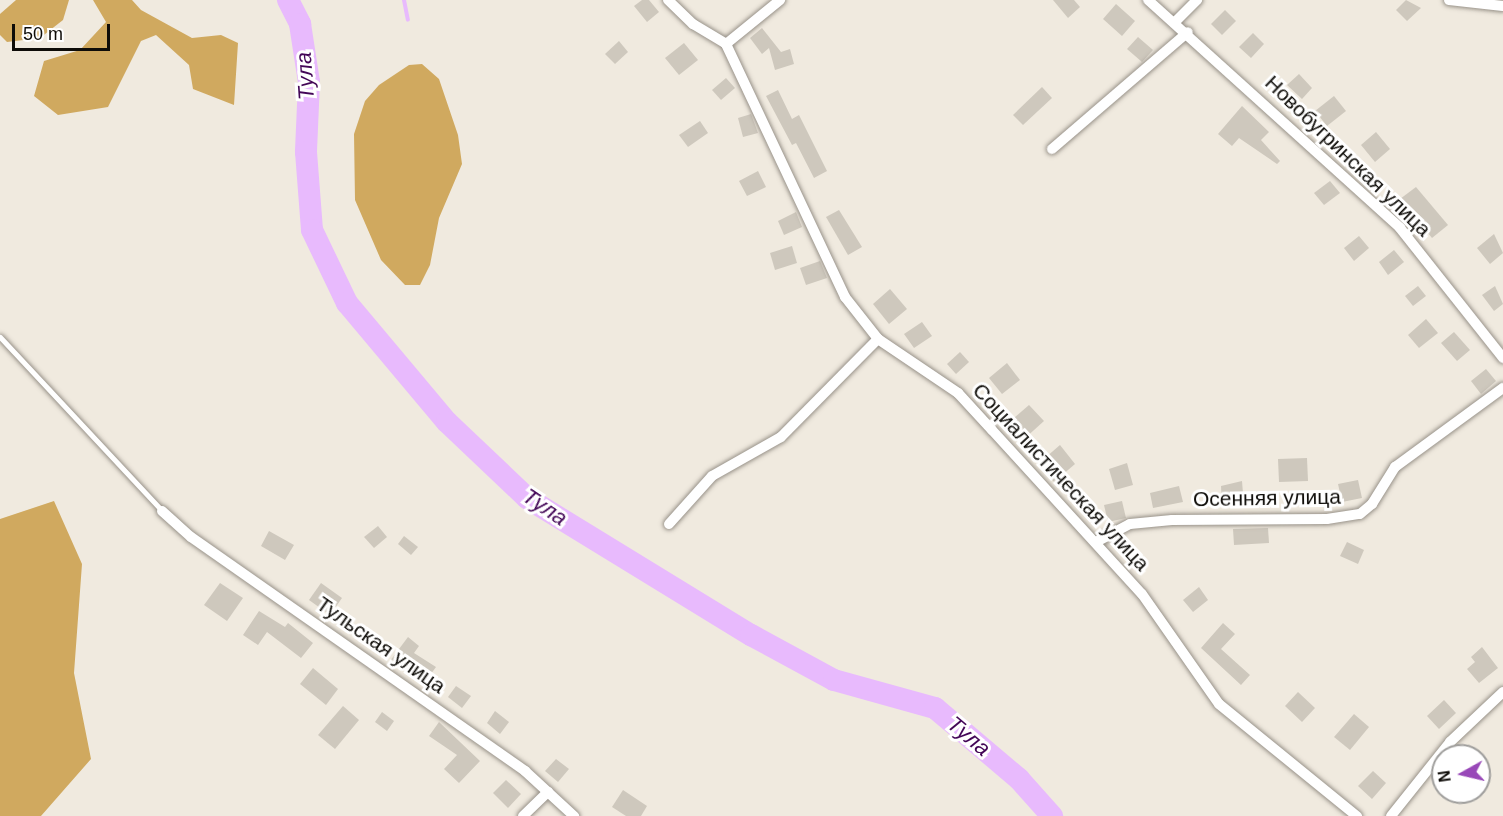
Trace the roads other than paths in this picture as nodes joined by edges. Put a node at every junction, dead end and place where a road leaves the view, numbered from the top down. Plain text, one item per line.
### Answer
1 (668, 0) edge
2 (780, 0) edge
3 (1148, 0) edge
4 (1197, 0) edge
5 (1449, 0) edge
6 (1503, 6) edge
7 (1176, 21) junction
8 (1188, 32) junction
9 (726, 44) junction
10 (1052, 149) dead end
11 (0, 337) edge
12 (878, 339) junction
13 (1503, 358) edge
14 (1503, 388) edge
15 (162, 511) joint
16 (669, 524) dead end
17 (1096, 542) junction
18 (1503, 693) edge
19 (548, 792) junction
20 (523, 816) edge
21 (574, 816) edge
22 (1357, 816) edge
23 (1391, 816) edge

1 - 9 street
2 - 9 street
3 - 7 street, Новобугринская улица
4 - 7 street
5 - 6 street
7 - 8 street, Новобугринская улица
8 - 10 street
8 - 13 street, Новобугринская улица
9 - 12 street, Социалистическая улица
11 - 15 lane
12 - 16 street
12 - 17 street, Социалистическая улица
14 - 17 street, Осенняя улица
15 - 19 street, Тульская улица
17 - 22 street, Социалистическая улица
18 - 23 street
19 - 20 street
19 - 21 street, Тульская улица

